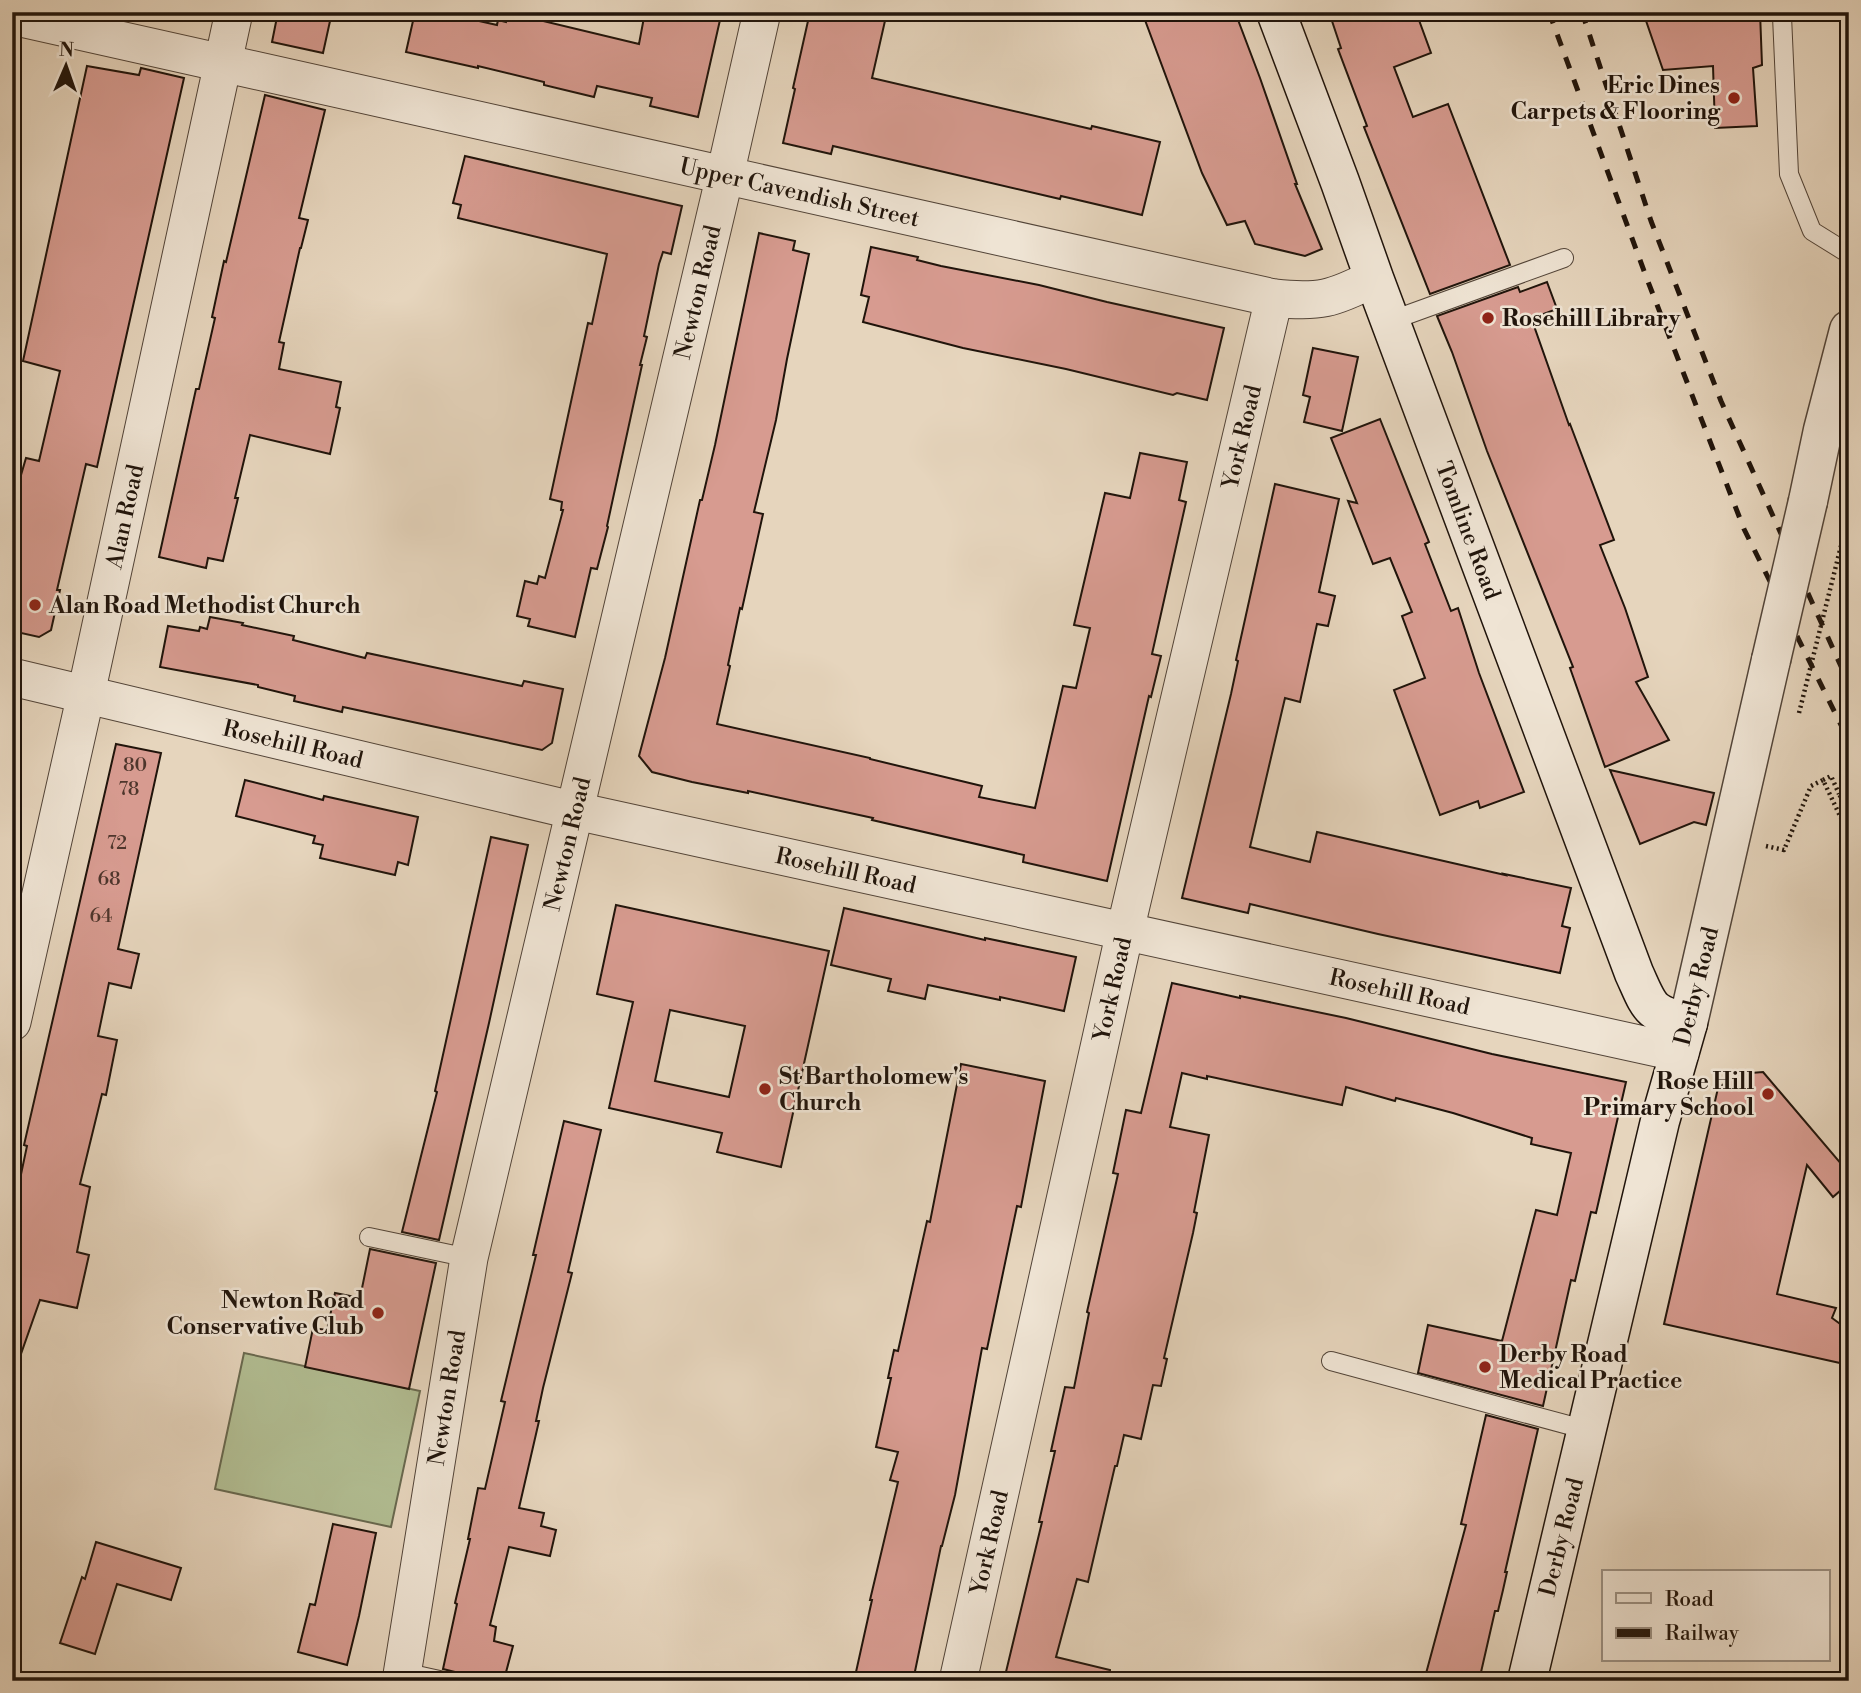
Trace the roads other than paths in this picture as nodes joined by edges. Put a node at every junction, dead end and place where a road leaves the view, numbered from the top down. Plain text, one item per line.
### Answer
1 (234, 12) edge
2 (762, 12) edge
3 (1276, 12) edge
4 (12, 16) edge
5 (1782, 16) dead end
6 (222, 63) junction
7 (725, 175) junction
8 (1849, 254) edge
9 (1564, 258) dead end
10 (1374, 278) junction
11 (1274, 298) junction
12 (1390, 321) junction
13 (1849, 330) edge
14 (12, 677) edge
15 (86, 694) junction
16 (576, 811) junction
17 (1125, 931) junction
18 (12, 1021) edge
19 (1684, 1038) junction
20 (369, 1237) dead end
21 (469, 1258) junction
22 (1331, 1361) dead end
23 (1587, 1430) junction
24 (402, 1676) edge
25 (444, 1681) edge
26 (958, 1681) edge
27 (1527, 1681) edge

1 - 6 street, Alan Road
2 - 7 street, Newton Road
3 - 10 main road, Tomline Road
4 - 6 street, Upper Cavendish Street
5 - 8 lane
6 - 7 street, Upper Cavendish Street
6 - 15 street, Alan Road
7 - 11 street, Upper Cavendish Street
7 - 16 street, Newton Road
9 - 12 lane
10 - 11 street, Upper Cavendish Street
10 - 12 main road, Tomline Road
11 - 17 street, York Road
12 - 19 main road, Tomline Road
13 - 19 main road, Derby Road, bridge
14 - 15 street, Rosehill Road
15 - 16 street, Rosehill Road
15 - 18 street, Alan Road
16 - 17 street, Rosehill Road
16 - 21 street, Newton Road
17 - 19 street, Rosehill Road
17 - 26 street, York Road
19 - 23 main road, Derby Road
20 - 21 lane
21 - 24 street, Newton Road
22 - 23 lane
23 - 27 main road, Derby Road
24 - 25 lane

